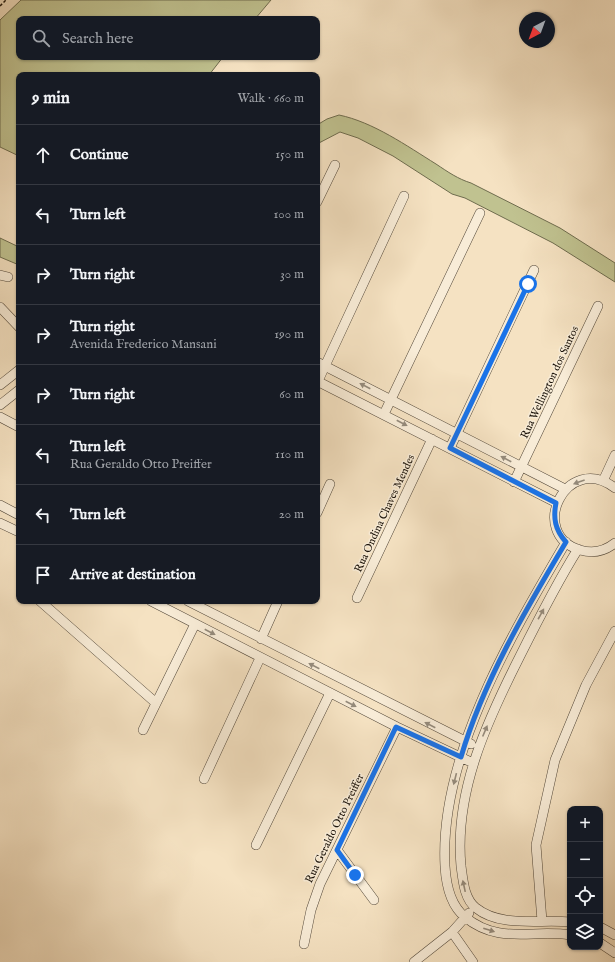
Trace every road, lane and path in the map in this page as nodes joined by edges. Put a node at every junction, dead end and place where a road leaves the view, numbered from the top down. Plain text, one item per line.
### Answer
1 (6, 0) edge
2 (0, 6) edge
3 (334, 165) dead end
4 (320, 195) edge
5 (404, 196) dead end
6 (480, 213) dead end
7 (534, 270) dead end
8 (598, 306) dead end
9 (0, 307) edge
10 (16, 324) edge
11 (321, 364) edge
12 (16, 372) edge
13 (320, 382) edge
14 (0, 385) edge
15 (16, 392) edge
16 (390, 399) junction
17 (0, 405) edge
18 (384, 414) junction
19 (0, 417) edge
20 (16, 425) edge
21 (457, 433) junction
22 (432, 439) junction
23 (450, 448) junction
24 (615, 455) edge
25 (522, 467) junction
26 (603, 481) junction
27 (514, 482) junction
28 (330, 484) dead end
29 (615, 487) edge
30 (566, 489) junction
31 (556, 503) junction
32 (0, 505) edge
33 (320, 506) edge
34 (16, 513) edge
35 (0, 522) edge
36 (16, 530) edge
37 (566, 542) junction
38 (614, 548) edge
39 (578, 549) junction
40 (357, 598) dead end
41 (43, 604) edge
42 (157, 604) edge
43 (194, 604) edge
44 (277, 604) edge
45 (195, 624) junction
46 (615, 630) edge
47 (260, 639) junction
48 (260, 658) junction
49 (330, 693) junction
50 (156, 703) junction
51 (396, 727) junction
52 (143, 730) dead end
53 (465, 742) junction
54 (478, 747) junction
55 (461, 757) junction
56 (473, 763) junction
57 (204, 779) dead end
58 (256, 845) dead end
59 (337, 850) junction
60 (374, 900) dead end
61 (474, 907) junction
62 (465, 917) junction
63 (542, 921) junction
64 (567, 922) edge
65 (603, 929) edge
66 (452, 932) junction
67 (567, 935) edge
68 (615, 935) edge
69 (304, 944) dead end
70 (603, 945) edge
71 (615, 954) edge
72 (414, 962) edge
73 (473, 962) edge

1 - 2 path
3 - 4 street
5 - 11 street
6 - 16 street
7 - 21 street
8 - 25 street, Rua Wellington dos Santos
9 - 10 street
16 -> 11 street
12 - 14 street
13 - 18 street
15 - 17 street
16 - 18 street
16 - 21 street
18 -> 22 street
19 - 20 street
21 - 23 street
25 -> 21 street
22 - 23 street
22 - 40 street, Rua Ondina Chaves Mendes
23 - 27 street
24 - 26 street
25 - 27 street, Rua Wellington dos Santos
25 - 30 street
26 - 29 street
26 -> 30 street
27 - 31 street
28 - 33 street
30 - 31 street
31 - 37 street
32 - 34 street
35 - 36 street
37 - 39 street
37 - 53 street
38 - 39 street
54 -> 39 street
41 - 50 street
42 - 45 street
43 - 47 street
44 - 47 street
45 -> 48 street
45 - 50 street
46 - 63 street
53 -> 47 street
48 - 49 street
48 - 57 street
49 -> 51 street
49 - 58 street
50 - 52 street
51 - 55 street
51 - 59 street, Rua Geraldo Otto Preiffer
53 - 54 street
53 - 55 street
54 - 56 street
55 - 56 street
55 -> 62 street
61 -> 56 street
59 - 60 street
59 - 69 street, Rua Geraldo Otto Preiffer
61 - 62 street
61 - 63 street
62 - 66 street
62 -> 67 street
63 - 64 street
65 - 68 street
66 - 72 street
66 - 73 street
70 - 71 street

